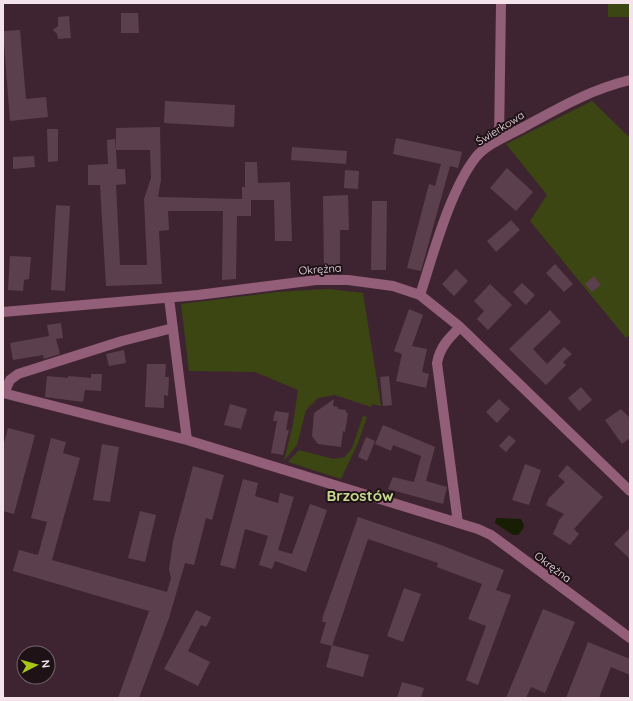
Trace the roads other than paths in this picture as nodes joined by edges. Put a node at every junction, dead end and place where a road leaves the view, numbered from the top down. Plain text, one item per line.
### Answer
1 (501, 3) edge
2 (630, 80) edge
3 (499, 140) junction
4 (420, 295) junction
5 (169, 298) junction
6 (3, 312) edge
7 (460, 327) junction
8 (173, 328) junction
9 (4, 393) edge
10 (187, 440) junction
11 (630, 491) edge
12 (458, 522) junction
13 (630, 638) edge

1 - 3 street
2 - 3 street, Świerkowa
3 - 4 street, Świerkowa
4 - 5 street, Okrężna
4 - 7 street, Okrężna
5 - 6 street, Okrężna
5 - 8 street
7 - 11 street, Okrężna
7 - 12 street
8 - 9 street, Okrężna
8 - 10 street
9 - 10 street, Okrężna
10 - 12 street, Okrężna
12 - 13 street, Okrężna

